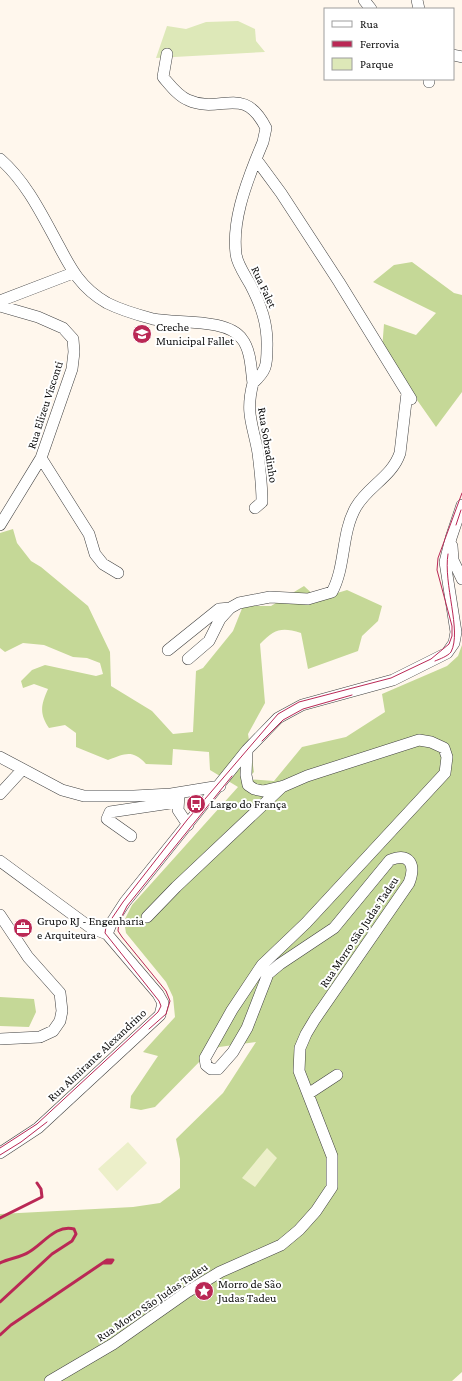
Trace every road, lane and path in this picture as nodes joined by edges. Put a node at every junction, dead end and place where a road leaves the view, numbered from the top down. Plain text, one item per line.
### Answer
1 (167, 54) dead end
2 (256, 159) junction
3 (0, 160) edge
4 (73, 273) junction
5 (0, 301) edge
6 (0, 306) edge
7 (253, 383) junction
8 (41, 458) junction
9 (462, 505) edge
10 (255, 508) dead end
11 (0, 525) edge
12 (451, 538) junction
13 (118, 573) dead end
14 (462, 579) edge
15 (230, 608) junction
16 (168, 650) dead end
17 (188, 659) dead end
18 (247, 750) junction
19 (0, 757) edge
20 (22, 770) junction
21 (220, 786) junction
22 (284, 786) junction
23 (0, 794) edge
24 (178, 797) junction
25 (188, 825) junction
26 (131, 836) dead end
27 (0, 861) edge
28 (0, 915) edge
29 (147, 917) dead end
30 (107, 934) junction
31 (0, 1039) edge
32 (337, 1075) dead end
33 (308, 1094) junction
34 (0, 1153) edge
35 (50, 1381) edge

1 - 2 street, Rua Falet
2 - 7 street, Rua Falet
2 - 15 street
3 - 4 street
4 - 5 street
4 - 7 street
6 - 8 street, Rua Elizeu Visconti
7 - 10 street, Rua Sobradinho
8 - 11 street, Rua Elizeu Visconti
8 - 13 street
9 - 12 street
12 - 14 street
12 - 18 street
15 - 16 street
15 - 17 street
18 - 21 street
18 - 22 street, Rua Morro São Judas Tadeu
19 - 20 street
20 - 23 street
20 - 24 street
21 - 24 street
21 - 25 street
22 - 29 street
22 - 33 street, Rua Morro São Judas Tadeu
24 - 25 street
24 - 26 street
25 - 30 street
27 - 30 street
28 - 31 street
30 - 34 street, Rua Almirante Alexandrino
32 - 33 street
33 - 35 street, Rua Morro São Judas Tadeu

